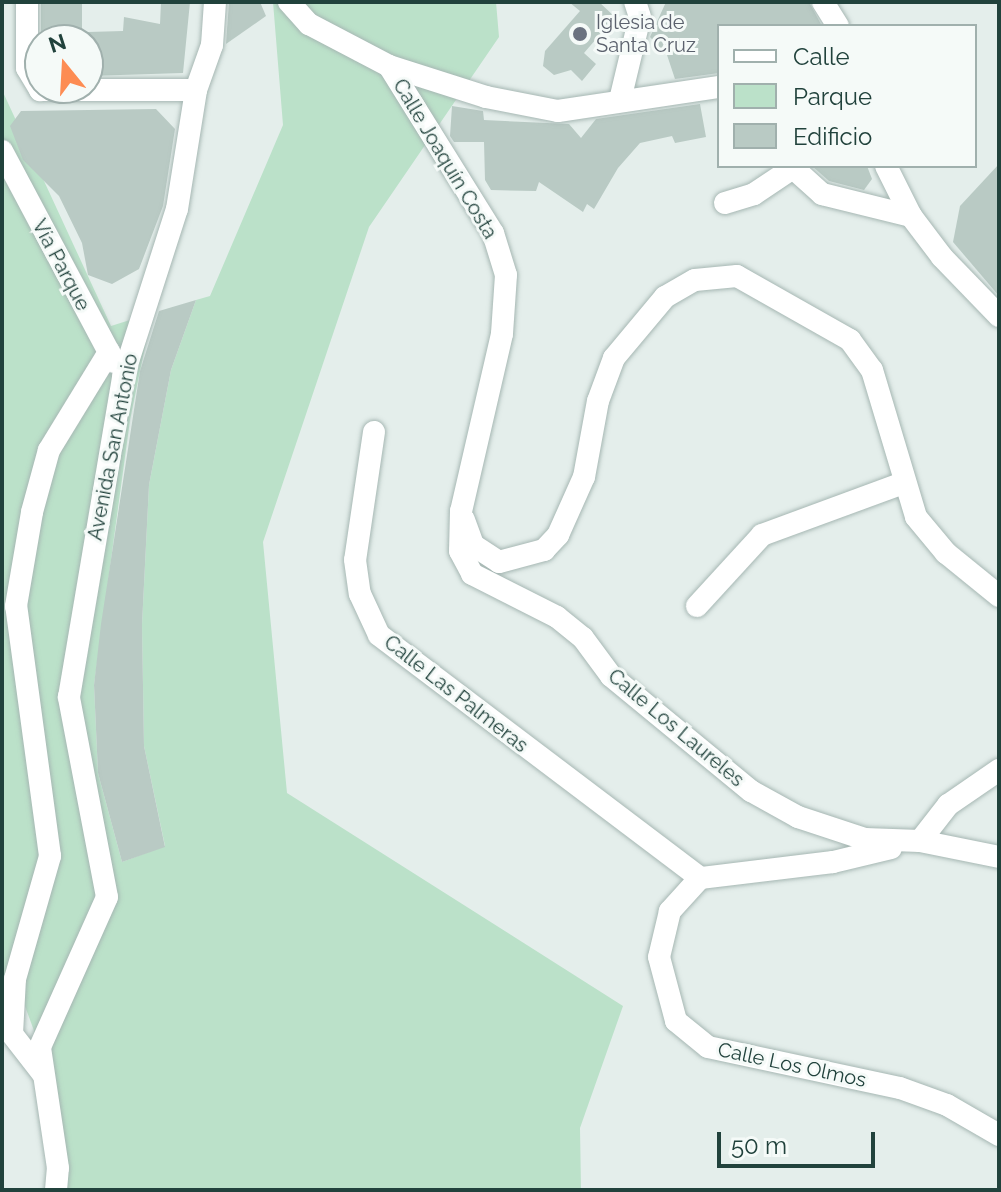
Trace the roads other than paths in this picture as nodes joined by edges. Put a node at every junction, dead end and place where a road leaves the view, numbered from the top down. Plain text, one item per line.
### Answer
1 (27, 2) edge
2 (215, 2) edge
3 (289, 2) edge
4 (635, 2) edge
5 (823, 2) edge
6 (837, 24) edge
7 (389, 66) junction
8 (717, 87) edge
9 (196, 90) junction
10 (620, 100) junction
11 (2, 151) edge
12 (791, 168) edge
13 (793, 168) edge
14 (887, 168) edge
15 (725, 203) dead end
16 (911, 216) junction
17 (999, 316) edge
18 (109, 352) junction
19 (123, 377) junction
20 (374, 432) dead end
21 (903, 483) junction
22 (461, 511) junction
23 (999, 596) edge
24 (697, 606) dead end
25 (999, 770) edge
26 (920, 841) junction
27 (999, 857) edge
28 (700, 878) junction
29 (44, 1075) junction
30 (999, 1135) edge
31 (56, 1190) edge

1 - 9 street
2 - 9 street, Avenida San Antonio
3 - 7 street, Calle Joaquín Costa
4 - 10 street
5 - 6 street
7 - 10 street
7 - 22 street, Calle Joaquín Costa
8 - 10 street
9 - 19 street, Avenida San Antonio
11 - 18 street, Vía Parque
12 - 15 street
13 - 16 street
14 - 16 street
16 - 17 street
18 - 19 street, Vía Parque
18 - 29 street
19 - 29 street, Avenida San Antonio
20 - 28 street, Calle Las Palmeras
21 - 22 street
21 - 23 street
21 - 24 street
22 - 26 street, Calle Los Laureles
25 - 26 street
26 - 27 street, Calle Los Laureles
26 - 28 street
28 - 30 street, Calle Los Olmos
29 - 31 street

